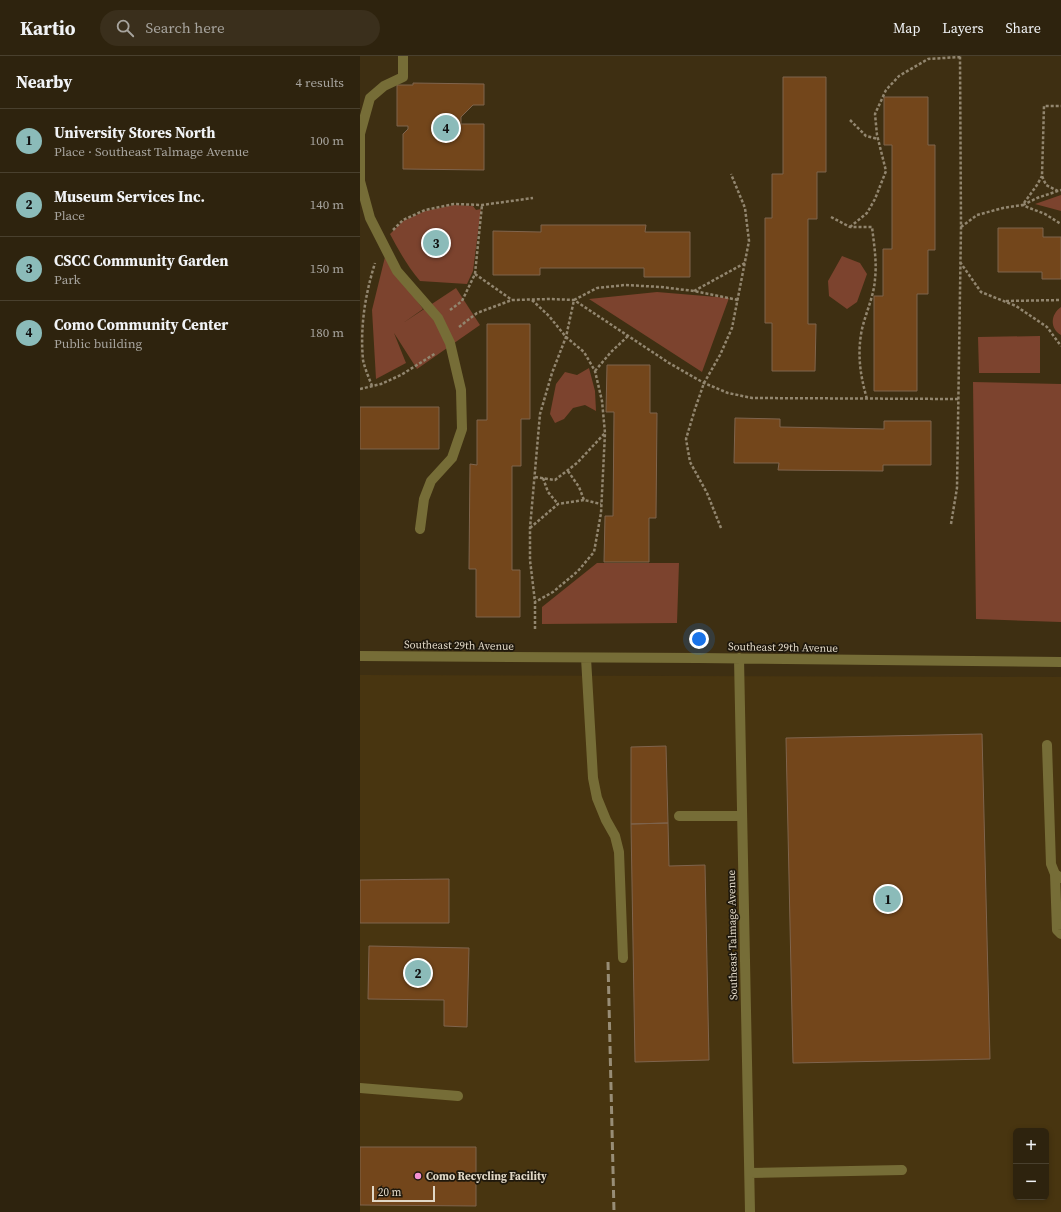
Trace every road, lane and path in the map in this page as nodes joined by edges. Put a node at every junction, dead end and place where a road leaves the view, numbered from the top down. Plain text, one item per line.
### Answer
1 (403, 56) edge
2 (960, 57) edge
3 (1061, 106) edge
4 (850, 120) dead end
5 (878, 140) junction
6 (730, 174) dead end
7 (1042, 176) junction
8 (1060, 190) edge
9 (533, 198) dead end
10 (482, 206) junction
11 (1022, 206) junction
12 (831, 217) dead end
13 (1061, 224) edge
14 (850, 227) junction
15 (961, 228) junction
16 (382, 242) junction
17 (960, 262) junction
18 (745, 263) junction
19 (475, 274) junction
20 (694, 291) junction
21 (532, 299) junction
22 (512, 300) junction
23 (574, 300) junction
24 (738, 300) junction
25 (1061, 300) edge
26 (1003, 301) junction
27 (438, 318) junction
28 (628, 336) junction
29 (566, 337) junction
30 (450, 343) junction
31 (1061, 346) edge
32 (595, 371) junction
33 (704, 383) junction
34 (372, 386) junction
35 (360, 389) edge
36 (867, 399) junction
37 (958, 399) junction
38 (605, 433) junction
39 (568, 470) junction
40 (535, 477) junction
41 (543, 478) junction
42 (584, 500) junction
43 (558, 504) junction
44 (602, 504) junction
45 (951, 524) dead end
46 (530, 528) junction
47 (721, 528) dead end
48 (420, 529) dead end
49 (535, 602) junction
50 (535, 629) dead end
51 (360, 656) edge
52 (586, 658) junction
53 (738, 658) junction
54 (1061, 662) edge
55 (1047, 745) dead end
56 (679, 816) dead end
57 (742, 816) junction
58 (1058, 876) edge
59 (1061, 934) edge
60 (622, 958) dead end
61 (360, 1088) edge
62 (458, 1096) dead end
63 (902, 1170) dead end
64 (750, 1173) junction
65 (750, 1212) edge

1 - 16 street
2 - 5 path
2 - 15 path
3 - 7 path
4 - 5 path
5 - 14 path
6 - 18 path
7 - 8 path
7 - 11 path
8 - 11 path
9 - 10 path
10 - 16 path
10 - 19 path
11 - 13 path
11 - 15 path
12 - 14 path
14 - 36 path
15 - 17 path
16 - 27 street
16 - 34 path
17 - 26 path
17 - 37 path
18 - 20 path
18 - 24 path
19 - 22 path
19 - 27 path
20 - 23 path
20 - 24 path
21 - 22 path
21 - 23 path
21 - 29 path
22 - 30 path
23 - 28 path
23 - 29 path
24 - 33 path
25 - 26 path
26 - 31 path
27 - 30 street
28 - 32 path
28 - 33 path
29 - 32 path
29 - 40 path
30 - 34 path
30 - 48 street
32 - 38 path
33 - 36 path
33 - 47 path
34 - 35 path
36 - 37 path
37 - 45 path
38 - 39 path
38 - 44 path
39 - 41 path
39 - 42 path
40 - 41 path
40 - 46 path
41 - 43 path
42 - 43 path
42 - 44 path
43 - 46 path
44 - 49 path
46 - 49 path
49 - 50 path
51 - 52 street, Southeast 29th Avenue
52 - 53 street, Southeast 29th Avenue
52 - 60 street
53 - 54 street, Southeast 29th Avenue
53 - 57 street, Southeast Talmage Avenue
55 - 58 street
56 - 57 street
57 - 64 street, Southeast Talmage Avenue
58 - 59 street
61 - 62 street
63 - 64 street
64 - 65 street, Southeast Talmage Avenue

